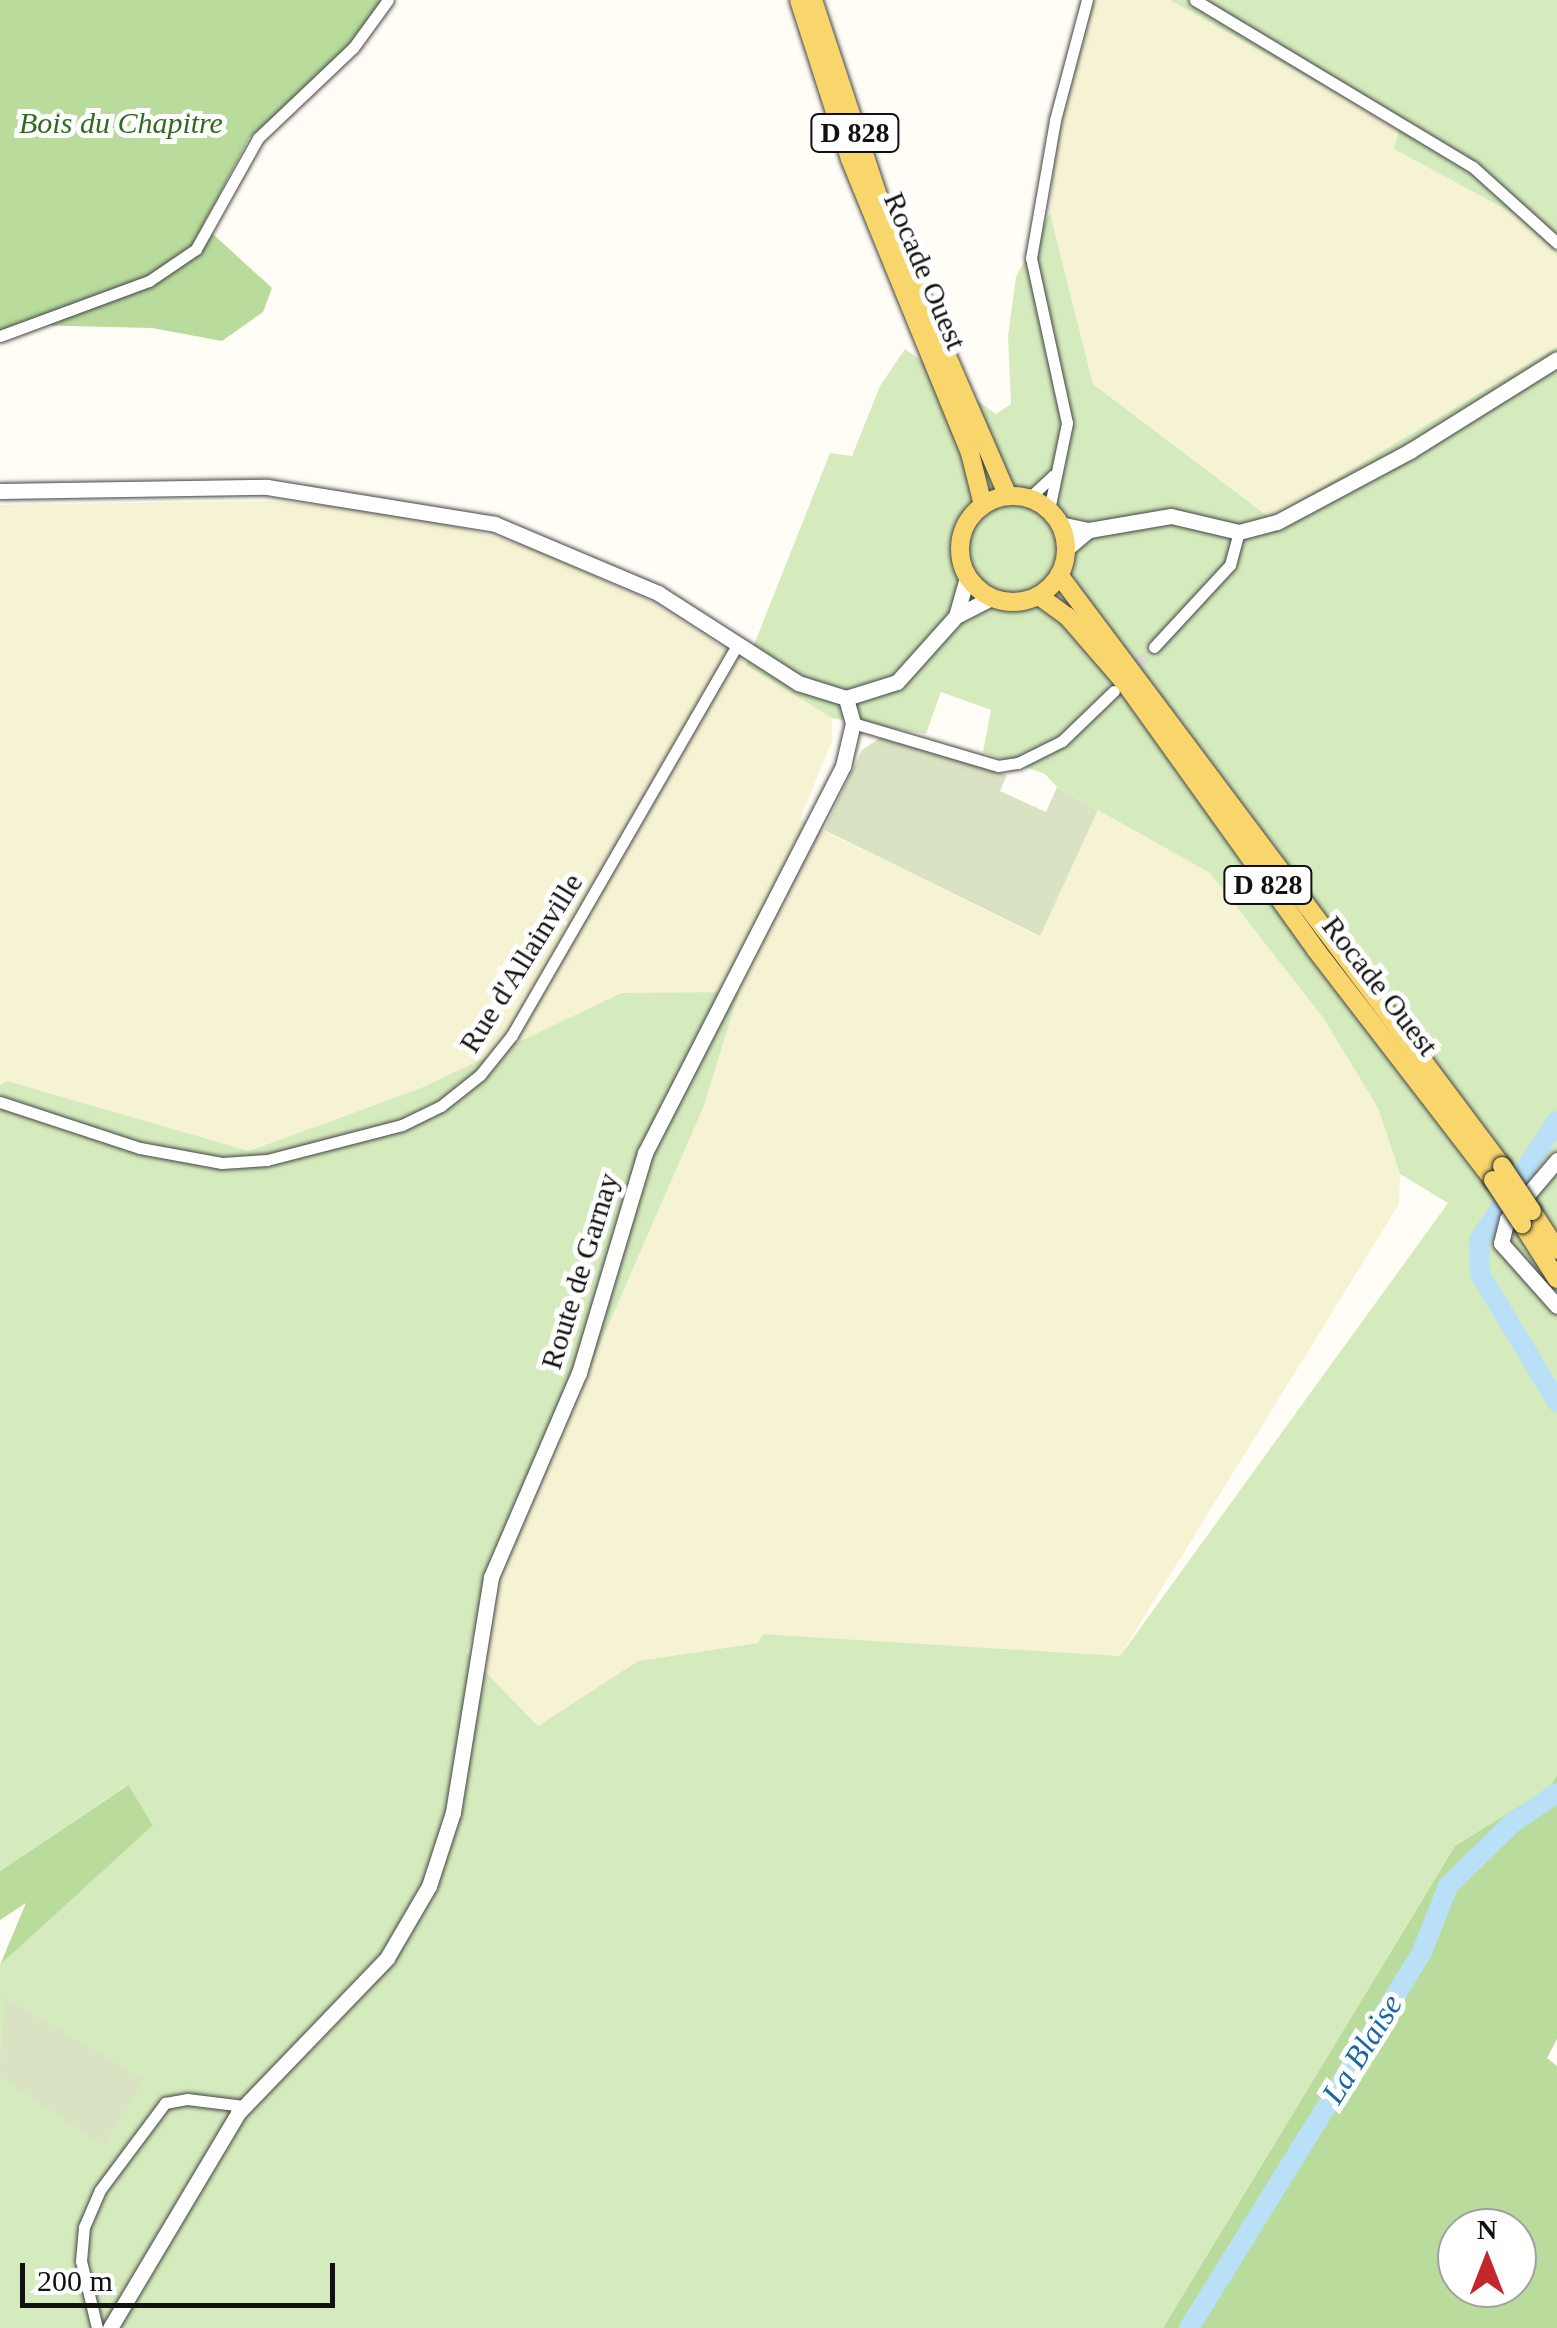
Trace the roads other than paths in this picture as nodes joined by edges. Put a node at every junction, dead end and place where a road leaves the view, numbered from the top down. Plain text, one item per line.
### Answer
1 (388, 0) edge
2 (799, 0) edge
3 (812, 0) edge
4 (1087, 0) edge
5 (1196, 0) edge
6 (1557, 243) edge
7 (0, 336) edge
8 (1557, 359) edge
9 (1053, 476) junction
10 (0, 491) edge
11 (1008, 496) junction
12 (1029, 498) junction
13 (983, 505) junction
14 (1054, 517) junction
15 (1089, 530) junction
16 (1240, 532) junction
17 (1066, 550) junction
18 (1059, 576) junction
19 (968, 578) junction
20 (1038, 596) junction
21 (990, 598) junction
22 (956, 616) junction
23 (738, 644) junction
24 (1154, 647) tunnel mouth
25 (1114, 690) dead end
26 (846, 698) junction
27 (852, 724) junction
28 (0, 1102) edge
29 (1557, 1160) edge
30 (1497, 1173) junction
31 (1527, 1218) junction
32 (1557, 1250) edge
33 (1557, 1279) edge
34 (1557, 1306) edge
35 (244, 2106) junction
36 (97, 2328) edge
37 (110, 2328) edge

1 - 7 street
2 - 13 main road, Rocade Ouest / D 828
3 - 11 main road, Rocade Ouest / D 828
4 - 9 street
5 - 6 street
8 - 16 street
9 - 12 street
9 - 14 street
10 - 23 street
11 - 12 main road
11 - 13 main road
12 - 14 main road
13 - 19 main road
14 - 15 street
14 - 17 main road
15 - 16 street
15 - 17 street
16 - 24 street
17 - 18 main road
18 - 20 main road
18 - 30 main road, Rocade Ouest / D 828
19 - 21 main road
19 - 22 street
20 - 21 main road
20 - 30 main road, Rocade Ouest / D 828
21 - 22 street
22 - 26 street
23 - 26 street
23 - 28 street, Rue d'Allainville
25 - 27 street
26 - 27 street, Route de Garnay
27 - 35 street, Route de Garnay
29 - 34 street
30 - 31 main road, Rocade Ouest / D 828, bridge
31 - 32 main road, Rocade Ouest / D 828
31 - 33 main road, Rocade Ouest / D 828
35 - 36 street
35 - 37 street, Route de Garnay

